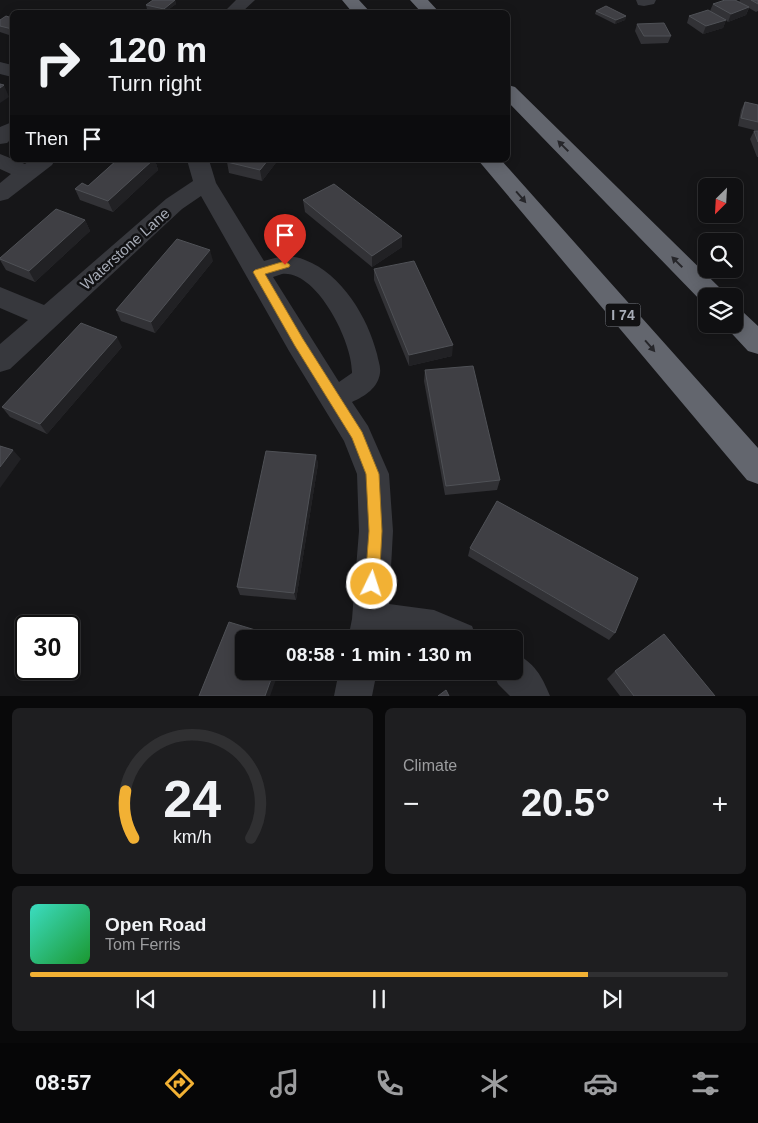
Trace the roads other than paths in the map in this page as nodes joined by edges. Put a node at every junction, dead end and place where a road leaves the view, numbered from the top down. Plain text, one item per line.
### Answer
1 (247, 0) edge
2 (350, 0) edge
3 (418, 0) edge
4 (234, 10) edge
5 (359, 10) edge
6 (428, 10) edge
7 (510, 93) edge
8 (10, 130) edge
9 (0, 138) edge
10 (0, 161) edge
11 (491, 162) edge
12 (36, 166) edge
13 (201, 171) edge
14 (0, 194) edge
15 (258, 272) junction
16 (704, 288) edge
17 (0, 297) edge
18 (48, 318) junction
19 (743, 328) edge
20 (758, 343) edge
21 (0, 361) edge
22 (334, 396) junction
23 (758, 470) edge
24 (368, 629) edge
25 (439, 630) edge
26 (356, 680) edge
27 (522, 680) edge
28 (353, 696) edge
29 (531, 696) edge

1 - 4 street
2 - 5 highway
3 - 6 highway
16 -> 7 highway
8 - 9 street
10 - 12 street
11 -> 23 highway, I 74
12 - 14 street
13 - 15 street
13 - 18 street, Waterstone Lane
15 - 22 street
15 - 22 street
17 - 18 street
18 - 21 street, Waterstone Lane
19 - 20 highway
22 - 24 street
24 - 25 street
26 - 28 street
27 - 29 street

